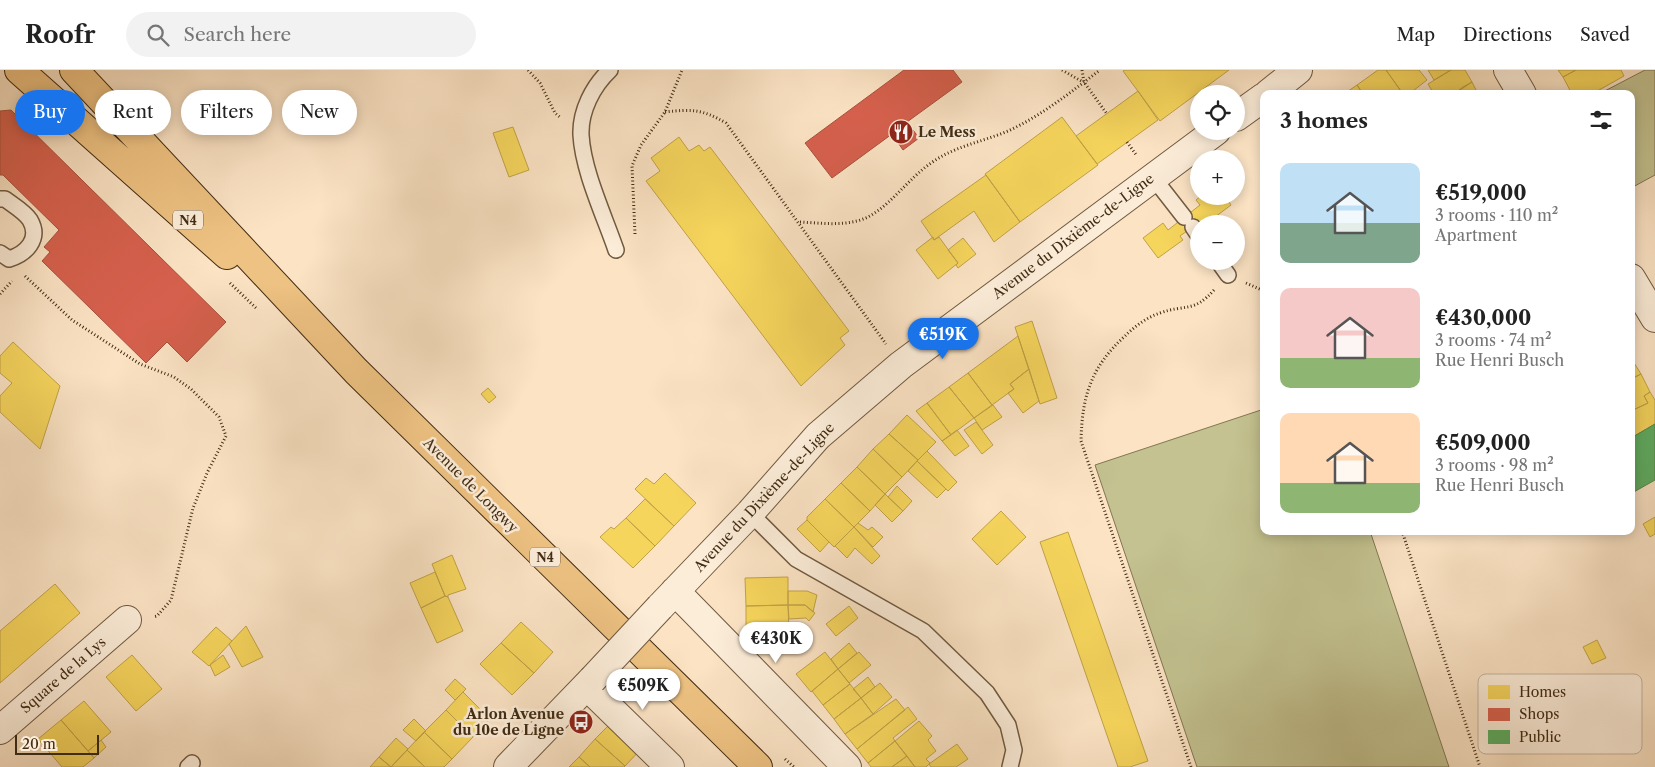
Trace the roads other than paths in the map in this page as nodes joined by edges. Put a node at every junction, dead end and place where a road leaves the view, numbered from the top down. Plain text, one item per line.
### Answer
1 (19, 70) edge
2 (74, 70) edge
3 (610, 70) edge
4 (1298, 70) edge
5 (1508, 70) edge
6 (1273, 90) edge
7 (1520, 90) edge
8 (1260, 100) edge
9 (1245, 110) edge
10 (1203, 140) edge
11 (1152, 176) junction
12 (0, 199) edge
13 (1190, 224) edge
14 (616, 250) dead end
15 (4, 256) edge
16 (1225, 270) edge
17 (1228, 274) road end
18 (1635, 285) edge
19 (1655, 318) edge
20 (356, 371) junction
21 (750, 513) junction
22 (668, 599) junction
23 (127, 620) road end
24 (589, 683) junction
25 (0, 730) edge
26 (508, 767) edge
27 (670, 767) edge
28 (758, 767) edge
29 (847, 767) edge
30 (1010, 767) edge

1 - 20 main road, N4
2 - 20 main road, N4
3 - 14 lane
4 - 6 street
5 - 7 street
8 - 9 street
10 - 11 street, Avenue du Dixième-de-Ligne
11 - 13 lane
11 - 21 street, Avenue du Dixième-de-Ligne
12 - 15 lane
16 - 17 lane
18 - 19 street
20 - 28 main road, Avenue de Longwy / N4
21 - 22 street, Avenue du Dixième-de-Ligne
21 - 30 lane
22 - 24 street, Avenue du Dixième-de-Ligne, bridge
22 - 29 street
23 - 25 street, Square de la Lys
24 - 26 street, Avenue du Dixième-de-Ligne
24 - 27 street

